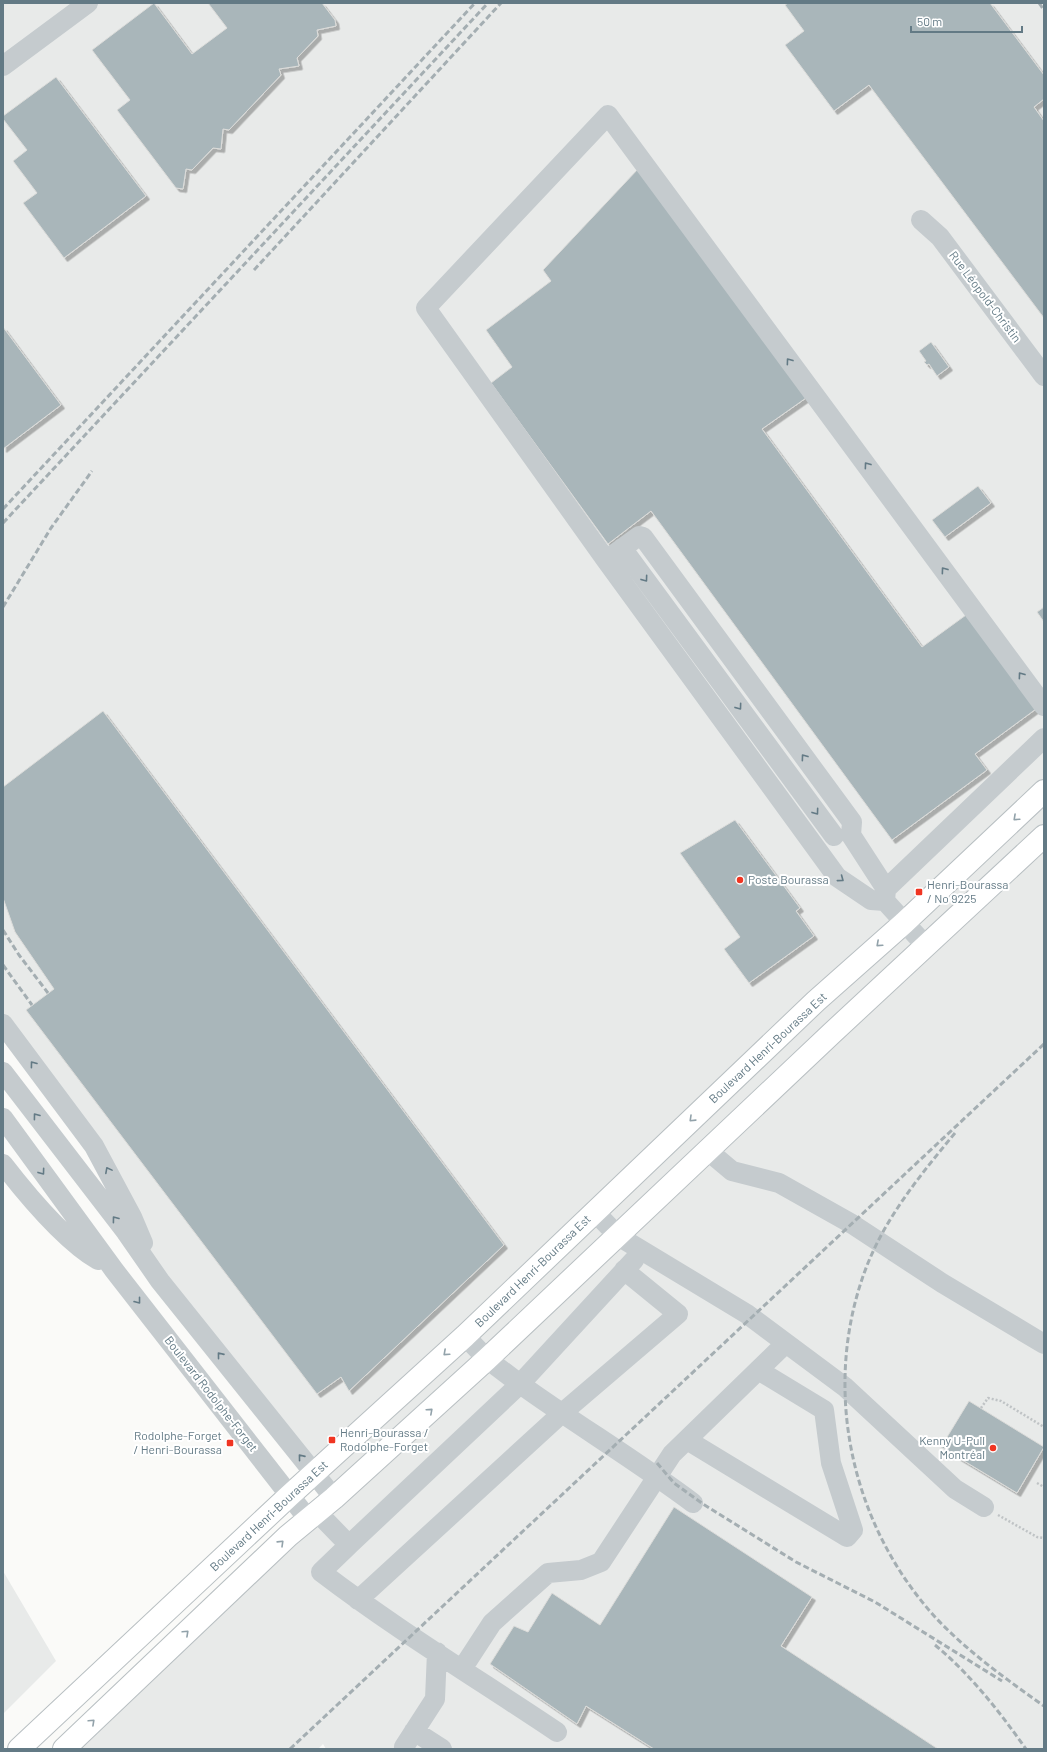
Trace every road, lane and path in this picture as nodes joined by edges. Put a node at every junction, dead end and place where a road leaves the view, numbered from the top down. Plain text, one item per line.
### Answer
1 (88, 3) edge
2 (3, 66) edge
3 (921, 220) dead end
4 (1044, 376) edge
5 (622, 548) junction
6 (606, 560) junction
7 (739, 668) junction
8 (722, 683) junction
9 (706, 697) junction
10 (1044, 706) edge
11 (1044, 738) edge
12 (1044, 791) edge
13 (852, 822) junction
14 (834, 836) junction
15 (1044, 836) edge
16 (817, 849) junction
17 (885, 895) junction
18 (904, 923) junction
19 (926, 946) junction
20 (3, 1024) edge
21 (3, 1072) edge
22 (3, 1118) edge
23 (707, 1150) junction
24 (3, 1164) edge
25 (595, 1212) junction
26 (618, 1236) junction
27 (642, 1251) junction
28 (114, 1270) junction
29 (624, 1270) junction
30 (160, 1281) junction
31 (465, 1336) junction
32 (786, 1343) junction
33 (1044, 1344) edge
34 (487, 1359) junction
35 (758, 1370) junction
36 (520, 1384) junction
37 (981, 1408) dead end
38 (561, 1414) junction
39 (1044, 1427) edge
40 (687, 1440) junction
41 (314, 1473) junction
42 (658, 1477) junction
43 (1036, 1483) dead end
44 (1044, 1487) edge
45 (289, 1496) junction
46 (693, 1503) dead end
47 (984, 1507) joint
48 (320, 1510) junction
49 (1044, 1538) edge
50 (349, 1545) junction
51 (358, 1600) junction
52 (437, 1652) junction
53 (462, 1669) junction
54 (414, 1731) junction
55 (557, 1732) dead end
56 (20, 1749) edge
57 (64, 1749) edge
58 (405, 1749) edge
59 (442, 1749) edge

1 - 2 street
3 - 4 street, Rue Léopold-Christin
5 - 6 street
5 - 7 street
5 -> 8 street
6 - 9 street
10 -> 6 street
7 - 8 street
13 -> 7 street
8 - 9 street
8 -> 14 street
9 - 16 street
11 - 17 street
12 -> 18 main road, Boulevard Henri-Bourassa Est
13 - 14 street
13 - 17 street
14 - 16 street
15 - 19 main road
16 -> 17 street
17 - 18 street
18 - 19 street
18 -> 25 main road, Boulevard Henri-Bourassa Est
19 - 23 main road
30 -> 20 street
30 -> 21 street
22 -> 28 street, Boulevard Rodolphe-Forget
23 - 26 main road
23 - 33 street
24 - 28 street, Boulevard Rodolphe-Forget
25 - 26 street
25 - 31 main road, Boulevard Henri-Bourassa Est
26 - 27 street
26 - 34 main road
27 - 29 street
27 - 32 street
28 -> 45 street, Boulevard Rodolphe-Forget
29 - 36 street
29 - 38 street
41 -> 30 street
31 - 34 street
31 -> 41 main road, Boulevard Henri-Bourassa Est
32 - 35 street
32 - 47 street
34 - 36 street
48 -> 34 main road
35 - 40 street
35 - 40 street
36 - 38 street
36 - 50 street
37 - 39 path
38 - 42 street
38 - 51 street
40 - 42 street
41 - 45 main road, Boulevard Henri-Bourassa Est
41 - 48 street
42 - 46 street
42 - 53 street
43 - 44 path
45 - 48 street, Boulevard Rodolphe-Forget
45 - 56 main road, Boulevard Henri-Bourassa Est
47 - 49 path
48 - 50 street
57 -> 48 main road
50 - 51 street
51 - 52 street
52 - 53 street
52 - 54 street
53 - 55 street
54 - 58 street
54 - 59 street

